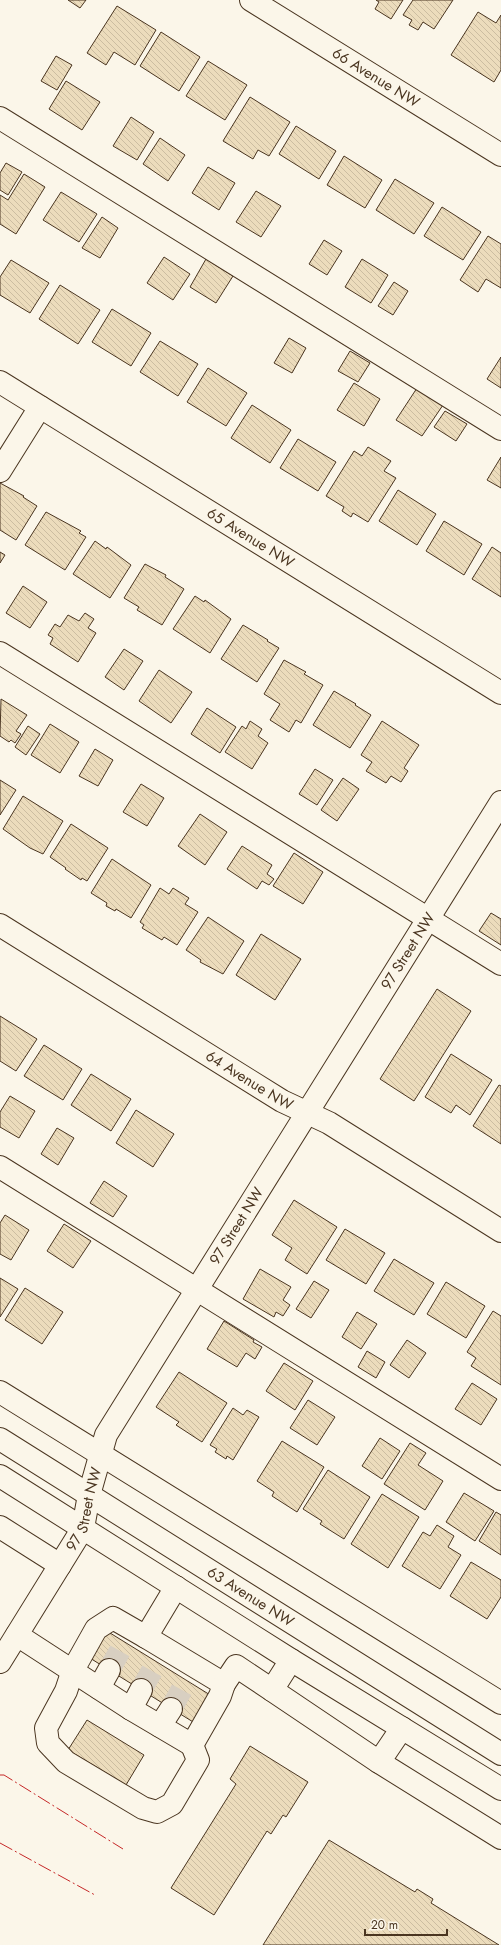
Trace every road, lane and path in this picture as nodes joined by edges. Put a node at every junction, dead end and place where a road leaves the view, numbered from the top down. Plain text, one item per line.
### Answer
1 (251, 0) edge
2 (0, 118) edge
3 (501, 155) edge
4 (0, 382) edge
5 (40, 407) junction
6 (501, 429) edge
7 (0, 471) edge
8 (0, 653) edge
9 (501, 693) edge
10 (501, 802) edge
11 (429, 919) junction
12 (0, 926) edge
13 (501, 964) edge
14 (308, 1113) junction
15 (0, 1166) edge
16 (501, 1231) edge
17 (197, 1289) junction
18 (0, 1392) edge
19 (0, 1439) edge
20 (99, 1454) junction
21 (0, 1476) edge
22 (501, 1479) edge
23 (89, 1495) junction
24 (0, 1527) edge
25 (83, 1528) junction
26 (60, 1565) junction
27 (176, 1587) junction
28 (17, 1635) junction
29 (134, 1636) junction
30 (292, 1660) junction
31 (0, 1662) edge
32 (73, 1670) junction
33 (224, 1684) junction
34 (141, 1690) tunnel mouth
35 (272, 1690) junction
36 (501, 1703) edge
37 (130, 1709) junction
38 (402, 1728) junction
39 (192, 1745) junction
40 (501, 1754) edge
41 (379, 1762) junction
42 (501, 1789) edge
43 (501, 1838) edge

1 - 3 street, 66 Avenue NW
2 - 6 street
4 - 5 street, 65 Avenue NW
5 - 7 street
5 - 9 street, 65 Avenue NW
8 - 11 street
10 - 11 street, 97 Street NW
11 - 13 street
11 - 14 street, 97 Street NW
12 - 14 street, 64 Avenue NW
14 - 16 street, 64 Avenue NW
14 - 17 street, 97 Street NW
15 - 17 street
17 - 20 street, 97 Street NW
17 - 22 street
18 - 20 street
19 - 23 street, 63 Avenue NW
20 - 23 street, 97 Street NW
20 - 36 street
21 - 25 street, 63 Avenue NW
23 - 25 street, 97 Street NW
23 - 40 street, 63 Avenue NW
24 - 26 street
25 - 26 street, 97 Street NW
25 - 27 street, 63 Avenue NW
26 - 28 street, 97 Street NW
27 - 29 street
27 - 30 street, 63 Avenue NW
28 - 31 street, 97 Street NW
28 - 32 street
29 - 32 street
29 - 33 street
30 - 35 street
30 - 38 street, 63 Avenue NW
32 - 37 street
32 - 39 street
33 - 35 street
33 - 39 street
34 - 37 street
35 - 41 street
37 - 39 street
38 - 41 street
38 - 42 street, 63 Avenue NW
41 - 43 street

